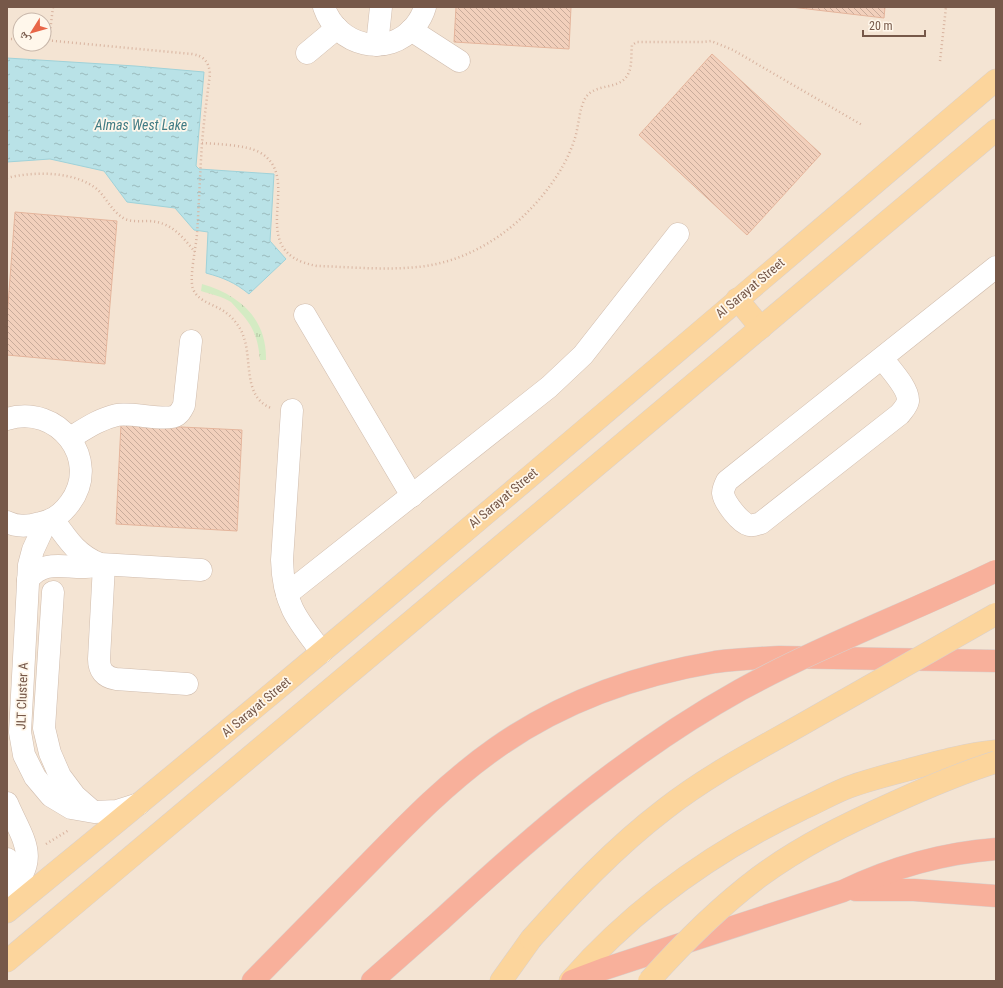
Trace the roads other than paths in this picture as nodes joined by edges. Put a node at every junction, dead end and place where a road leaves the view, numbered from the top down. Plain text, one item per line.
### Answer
1 (324, 7) edge
2 (367, 7) edge
3 (381, 7) edge
4 (425, 7) edge
5 (337, 28) junction
6 (411, 30) junction
7 (370, 44) junction
8 (307, 53) dead end
9 (459, 61) dead end
10 (996, 80) edge
11 (996, 130) edge
12 (678, 234) dead end
13 (996, 268) edge
14 (737, 299) junction
15 (305, 315) dead end
16 (761, 328) junction
17 (190, 342) dead end
18 (882, 358) junction
19 (292, 410) road end
20 (7, 419) edge
21 (70, 438) junction
22 (412, 496) junction
23 (50, 520) junction
24 (7, 522) edge
25 (102, 564) junction
26 (201, 570) dead end
27 (996, 571) edge
28 (28, 580) junction
29 (53, 592) dead end
30 (287, 594) junction
31 (996, 614) edge
32 (322, 652) junction
33 (996, 661) edge
34 (187, 684) dead end
35 (996, 751) edge
36 (996, 762) edge
37 (7, 803) edge
38 (139, 804) junction
39 (94, 812) junction
40 (996, 849) edge
41 (17, 857) edge
42 (843, 891) junction
43 (996, 896) edge
44 (7, 899) edge
45 (7, 961) edge
46 (253, 981) edge
47 (372, 981) edge
48 (501, 981) edge
49 (571, 981) edge
50 (649, 981) edge

1 - 5 lane
2 - 7 lane
3 - 7 lane
4 - 6 lane
5 - 7 lane
5 - 8 lane
6 - 7 lane
6 - 9 lane
10 - 14 main road, Al Sarayat Street
11 - 16 main road
12 - 22 lane
13 - 18 lane
14 - 16 main road
14 - 32 main road, Al Sarayat Street
15 - 22 lane
16 - 45 main road
17 - 21 lane
18 - 18 lane
19 - 30 lane
20 - 21 lane, JLT Cluster A
21 - 23 lane, JLT Cluster A
22 - 30 lane
23 - 24 lane
23 - 25 lane
23 - 28 lane, JLT Cluster A
25 - 26 lane
25 - 28 lane
25 - 34 lane
27 - 47 highway, bridge
28 - 39 lane, JLT Cluster A
29 - 39 lane
30 - 32 lane
31 - 48 main road, bridge
32 - 38 main road, Al Sarayat Street
33 - 46 highway
35 - 49 main road
36 - 50 main road, bridge
37 - 41 lane
38 - 39 lane, JLT Cluster A
38 - 44 main road, Al Sarayat Street
40 - 42 highway
41 - 44 lane
42 - 43 highway
42 - 49 highway

